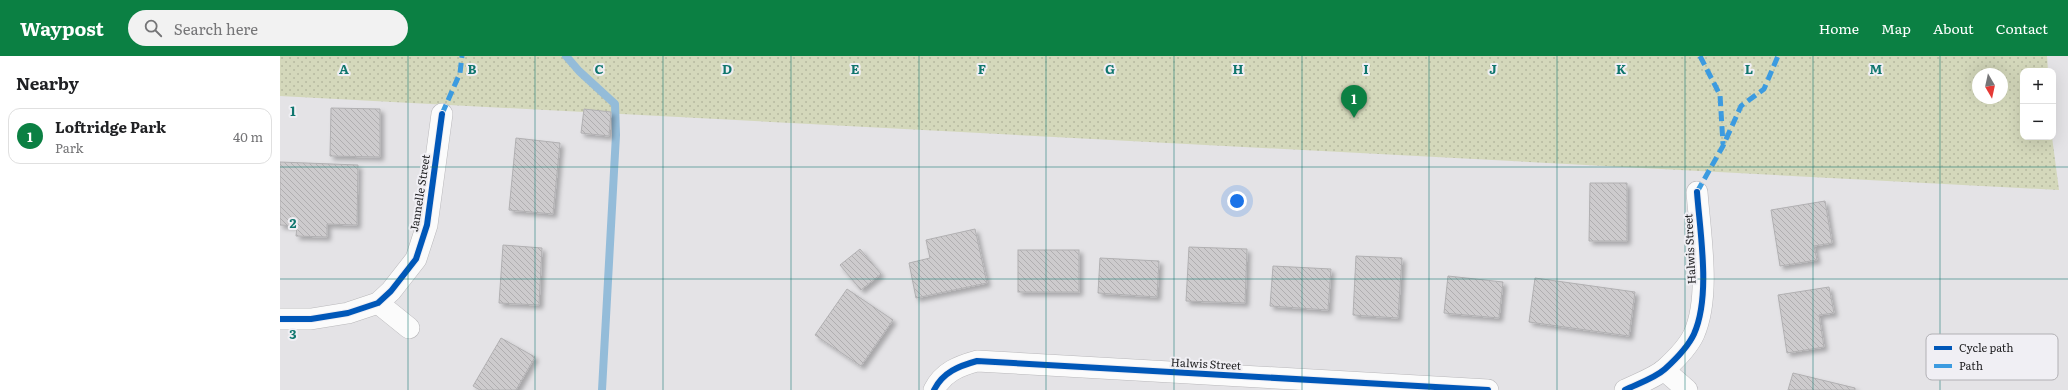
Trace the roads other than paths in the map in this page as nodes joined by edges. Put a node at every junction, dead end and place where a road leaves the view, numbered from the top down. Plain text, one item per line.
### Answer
1 (442, 114) dead end
2 (1696, 192) dead end
3 (378, 303) junction
4 (280, 319) edge
5 (409, 328) dead end
6 (1664, 370) junction
7 (934, 390) edge
8 (1488, 390) edge
9 (1625, 390) edge
10 (1687, 390) edge

1 - 3 street, Jannelle Street
2 - 6 street, Halwis Street
3 - 4 street, Jannelle Street
3 - 5 street
6 - 9 street, Halwis Street
6 - 10 street
7 - 8 street, Halwis Street

